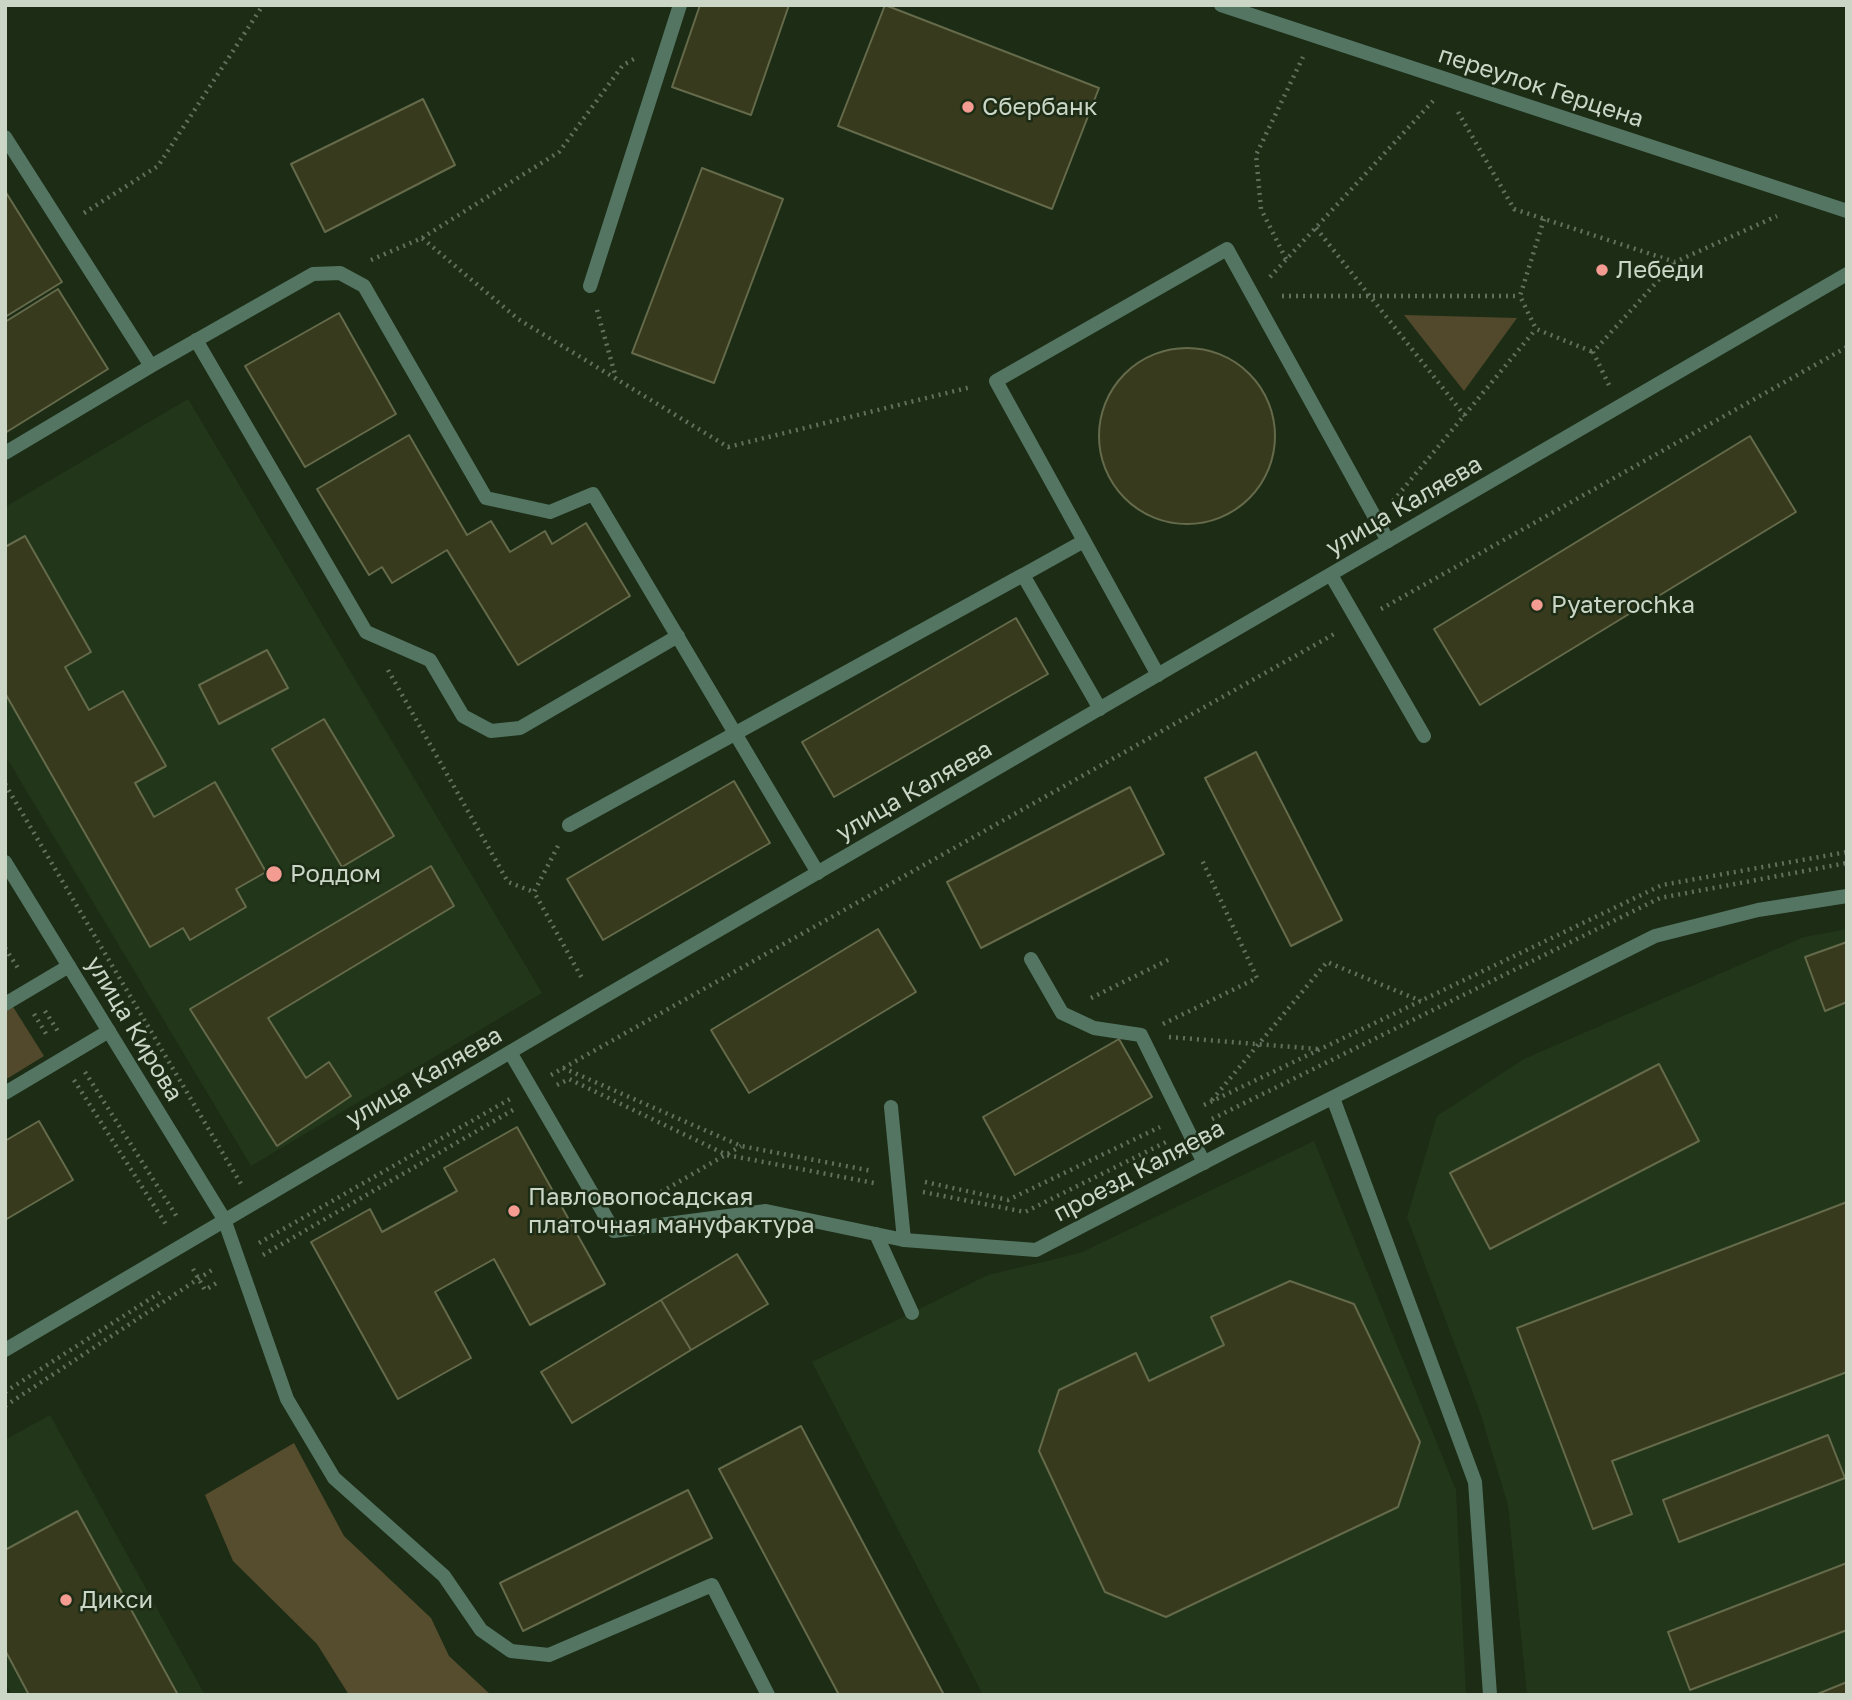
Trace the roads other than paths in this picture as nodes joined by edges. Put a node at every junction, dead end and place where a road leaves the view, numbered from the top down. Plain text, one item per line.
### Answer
1 (680, 5) edge
2 (1221, 5) edge
3 (5, 137) edge
4 (1847, 211) edge
5 (1847, 274) edge
6 (590, 286) road end
7 (196, 340) junction
8 (151, 366) junction
9 (5, 453) edge
10 (1084, 541) junction
11 (1388, 541) junction
12 (1023, 575) junction
13 (1331, 575) junction
14 (678, 636) junction
15 (1158, 676) junction
16 (1100, 709) junction
17 (736, 733) junction
18 (1424, 736) dead end
19 (569, 825) road end
20 (5, 862) edge
21 (818, 873) junction
22 (1847, 896) edge
23 (1031, 959) dead end
24 (69, 966) junction
25 (5, 1004) edge
26 (109, 1031) junction
27 (510, 1052) junction
28 (5, 1093) edge
29 (1333, 1098) junction
30 (891, 1107) dead end
31 (1204, 1163) junction
32 (224, 1219) junction
33 (876, 1234) junction
34 (904, 1240) junction
35 (912, 1313) dead end
36 (5, 1350) edge
37 (768, 1695) edge
38 (1490, 1695) edge

1 - 6 street
2 - 4 street, переулок Герцена
3 - 8 street
5 - 11 street, улица Каляева
7 - 8 street
7 - 14 street
7 - 14 street
8 - 9 street
10 - 11 street
10 - 12 street
10 - 15 street
11 - 13 street, улица Каляева
12 - 16 street
12 - 17 street
13 - 15 street, улица Каляева
13 - 18 street
14 - 17 street
15 - 16 street, улица Каляева
16 - 21 street, улица Каляева
17 - 19 street
17 - 21 street
20 - 24 street, улица Кирова
21 - 27 street, улица Каляева
22 - 29 street, проезд Каляева
23 - 31 street
24 - 25 street
24 - 26 street, улица Кирова
26 - 28 street
26 - 32 street, улица Кирова
27 - 32 street, улица Каляева
27 - 33 street, проезд Каляева
29 - 31 street, проезд Каляева
29 - 38 street
30 - 34 street
31 - 34 street, проезд Каляева
32 - 36 street, улица Каляева
32 - 37 street, улица Кирова
33 - 34 street, проезд Каляева
33 - 35 street

